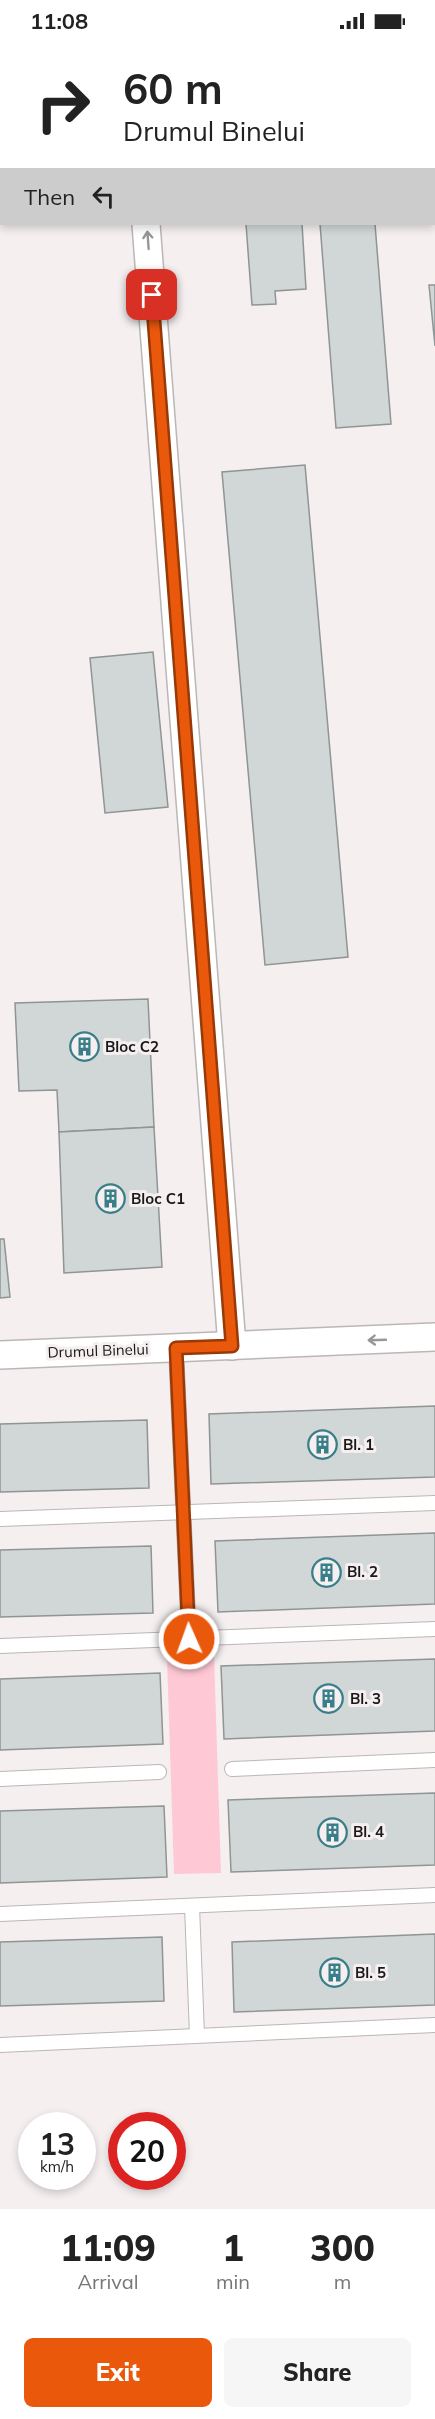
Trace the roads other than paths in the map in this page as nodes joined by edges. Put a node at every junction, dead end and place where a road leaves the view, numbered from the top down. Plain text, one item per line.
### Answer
1 (146, 225) edge
2 (435, 1337) edge
3 (232, 1346) junction
4 (176, 1348) junction
5 (0, 1355) edge
6 (435, 1503) edge
7 (183, 1512) junction
8 (0, 1519) edge
9 (435, 1629) edge
10 (189, 1639) junction
11 (0, 1646) edge
12 (435, 1760) edge
13 (232, 1769) dead end
14 (159, 1772) dead end
15 (0, 1779) edge
16 (435, 1895) edge
17 (192, 1906) junction
18 (0, 1914) edge
19 (435, 2025) edge
20 (196, 2035) junction
21 (0, 2045) edge

3 -> 1 street
2 -> 3 street, Drumul Binelui
3 - 4 street, Drumul Binelui
4 - 5 street, Drumul Binelui
4 - 7 lane
6 - 7 lane
7 - 8 lane
7 - 10 lane
9 - 10 lane
10 - 11 lane
12 - 13 lane
14 - 15 lane
16 - 17 lane
17 - 18 lane
17 - 20 lane
19 - 20 lane
20 - 21 lane

